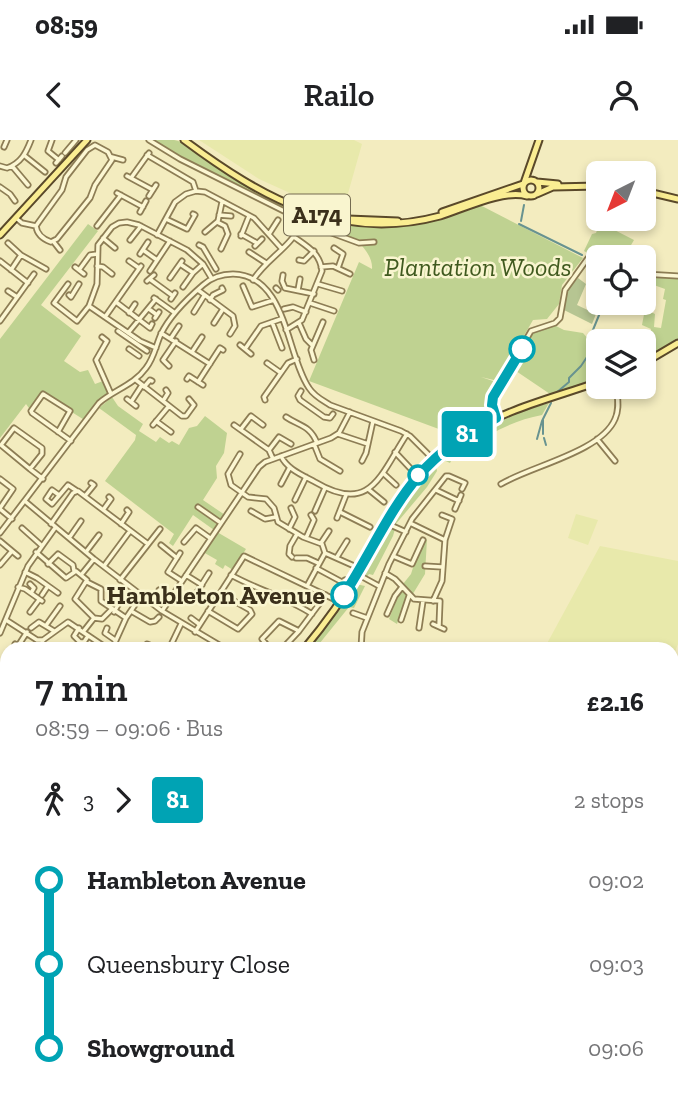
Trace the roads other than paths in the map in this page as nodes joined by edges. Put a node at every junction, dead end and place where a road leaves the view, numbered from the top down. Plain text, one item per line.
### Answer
1 (31, 140) edge
2 (52, 140) edge
3 (87, 140) edge
4 (149, 140) edge
5 (184, 140) edge
6 (190, 140) edge
7 (539, 140) edge
8 (74, 141) edge
9 (25, 155) junction
10 (112, 157) junction
11 (61, 159) junction
12 (123, 160) dead end
13 (12, 166) junction
14 (531, 166) junction
15 (1, 168) edge
16 (41, 171) dead end
17 (71, 171) junction
18 (536, 181) junction
19 (524, 184) junction
20 (586, 185) edge
21 (28, 186) dead end
22 (586, 186) edge
23 (0, 187) edge
24 (196, 191) junction
25 (656, 192) edge
26 (537, 194) junction
27 (527, 196) junction
28 (678, 197) edge
29 (15, 201) dead end
30 (222, 202) junction
31 (143, 206) junction
32 (140, 212) dead end
33 (193, 214) dead end
34 (229, 214) dead end
35 (219, 215) junction
36 (249, 216) junction
37 (16, 218) junction
38 (166, 219) junction
39 (102, 220) junction
40 (217, 222) junction
41 (302, 222) junction
42 (278, 223) dead end
43 (36, 226) junction
44 (97, 226) dead end
45 (141, 226) junction
46 (112, 228) junction
47 (208, 232) dead end
48 (269, 234) junction
49 (0, 235) edge
50 (158, 236) junction
51 (294, 237) junction
52 (103, 238) junction
53 (262, 239) dead end
54 (130, 240) dead end
55 (53, 241) junction
56 (170, 241) junction
57 (218, 241) dead end
58 (148, 242) dead end
59 (374, 242) dead end
60 (8, 243) dead end
61 (223, 244) junction
62 (199, 245) dead end
63 (115, 248) dead end
64 (58, 249) dead end
65 (221, 249) dead end
66 (282, 249) junction
67 (335, 249) dead end
68 (314, 251) junction
69 (249, 252) dead end
70 (207, 253) junction
71 (97, 254) junction
72 (21, 255) junction
73 (299, 259) dead end
74 (157, 260) junction
75 (199, 260) junction
76 (0, 261) edge
77 (130, 261) dead end
78 (586, 261) edge
79 (266, 262) junction
80 (203, 264) junction
81 (97, 266) junction
82 (321, 267) junction
83 (338, 268) junction
84 (216, 269) dead end
85 (11, 270) junction
86 (47, 270) dead end
87 (150, 271) dead end
88 (349, 272) dead end
89 (193, 273) junction
90 (34, 274) dead end
91 (85, 274) dead end
92 (112, 275) dead end
93 (154, 275) dead end
94 (656, 275) edge
95 (678, 276) edge
96 (282, 277) dead end
97 (170, 278) dead end
98 (300, 278) dead end
99 (212, 279) junction
100 (253, 280) junction
101 (28, 282) junction
102 (79, 284) dead end
103 (318, 284) junction
104 (282, 285) junction
105 (243, 286) dead end
106 (183, 287) dead end
107 (222, 288) dead end
108 (75, 289) junction
109 (276, 289) dead end
110 (165, 290) junction
111 (198, 290) junction
112 (298, 290) junction
113 (8, 291) dead end
114 (340, 291) dead end
115 (314, 293) junction
116 (69, 296) dead end
117 (173, 296) dead end
118 (205, 296) junction
119 (17, 297) junction
120 (156, 299) junction
121 (210, 300) junction
122 (274, 300) junction
123 (116, 302) junction
124 (310, 303) junction
125 (136, 304) dead end
126 (89, 306) junction
127 (285, 307) dead end
128 (149, 309) junction
129 (223, 309) junction
130 (194, 312) dead end
131 (306, 312) junction
132 (332, 312) dead end
133 (129, 313) junction
134 (175, 313) junction
135 (157, 315) dead end
136 (104, 317) junction
137 (281, 318) junction
138 (137, 319) junction
139 (0, 321) edge
140 (77, 321) junction
141 (272, 322) junction
142 (323, 322) dead end
143 (214, 323) dead end
144 (299, 323) junction
145 (152, 324) dead end
146 (83, 325) dead end
147 (179, 326) dead end
148 (286, 330) junction
149 (118, 331) dead end
150 (128, 333) junction
151 (161, 333) junction
152 (230, 334) dead end
153 (102, 337) dead end
154 (202, 337) dead end
155 (170, 338) junction
156 (176, 341) junction
157 (139, 343) junction
158 (678, 343) edge
159 (240, 345) dead end
160 (313, 346) junction
161 (156, 348) junction
162 (282, 348) dead end
163 (245, 349) junction
164 (223, 350) dead end
165 (147, 351) dead end
166 (192, 352) junction
167 (251, 355) dead end
168 (139, 356) dead end
169 (656, 356) edge
170 (298, 359) junction
171 (314, 360) dead end
172 (267, 363) dead end
173 (210, 364) junction
174 (169, 366) dead end
175 (281, 373) junction
176 (187, 379) dead end
177 (135, 380) junction
178 (152, 382) dead end
179 (143, 386) junction
180 (586, 387) edge
181 (166, 390) dead end
182 (301, 391) dead end
183 (111, 394) junction
184 (189, 398) dead end
185 (320, 399) junction
186 (617, 399) edge
187 (265, 400) dead end
188 (163, 401) junction
189 (136, 406) dead end
190 (169, 406) junction
191 (312, 409) junction
192 (350, 412) junction
193 (332, 414) dead end
194 (286, 417) dead end
195 (496, 418) junction
196 (373, 421) junction
197 (234, 425) dead end
198 (263, 425) dead end
199 (241, 429) junction
200 (58, 432) junction
201 (171, 432) dead end
202 (341, 434) junction
203 (407, 434) junction
204 (597, 439) junction
205 (71, 442) junction
206 (315, 443) junction
207 (291, 444) dead end
208 (368, 444) junction
209 (269, 450) junction
210 (395, 452) junction
211 (240, 454) dead end
212 (281, 456) junction
213 (273, 459) junction
214 (433, 459) junction
215 (362, 461) dead end
216 (615, 461) dead end
217 (290, 467) junction
218 (408, 467) dead end
219 (30, 469) junction
220 (340, 471) dead end
221 (383, 472) junction
222 (306, 477) junction
223 (0, 479) edge
224 (43, 479) junction
225 (91, 483) dead end
226 (281, 484) dead end
227 (501, 484) dead end
228 (395, 485) dead end
229 (326, 488) junction
230 (368, 489) junction
231 (462, 489) dead end
232 (436, 490) junction
233 (77, 491) junction
234 (241, 492) junction
235 (346, 495) junction
236 (461, 495) dead end
237 (85, 496) junction
238 (70, 497) junction
239 (109, 497) dead end
240 (296, 499) dead end
241 (458, 501) junction
242 (26, 502) junction
243 (382, 502) dead end
244 (198, 507) dead end
245 (315, 508) dead end
246 (0, 509) edge
247 (294, 509) dead end
248 (455, 509) dead end
249 (103, 510) junction
250 (127, 510) dead end
251 (251, 511) dead end
252 (340, 512) junction
253 (311, 515) dead end
254 (442, 515) dead end
255 (276, 516) junction
256 (337, 518) dead end
257 (12, 519) junction
258 (81, 521) dead end
259 (221, 523) junction
260 (385, 523) junction
261 (410, 523) junction
262 (121, 524) junction
263 (53, 525) junction
264 (370, 527) dead end
265 (22, 528) dead end
266 (160, 529) dead end
267 (289, 529) junction
268 (130, 531) junction
269 (329, 531) dead end
270 (0, 533) edge
271 (406, 533) junction
272 (297, 534) junction
273 (99, 535) dead end
274 (69, 538) junction
275 (210, 538) junction
276 (306, 538) junction
277 (423, 540) dead end
278 (445, 540) junction
279 (0, 541) edge
280 (346, 541) dead end
281 (184, 542) dead end
282 (321, 543) junction
283 (148, 544) junction
284 (41, 545) junction
285 (162, 548) dead end
286 (12, 551) junction
287 (36, 552) junction
288 (86, 552) junction
289 (325, 553) junction
290 (18, 556) dead end
291 (393, 556) junction
292 (337, 558) junction
293 (94, 559) junction
294 (48, 564) junction
295 (0, 565) edge
296 (352, 565) dead end
297 (317, 566) junction
298 (425, 566) dead end
299 (104, 567) junction
300 (442, 567) junction
301 (74, 571) junction
302 (24, 572) junction
303 (209, 573) dead end
304 (386, 573) junction
305 (357, 574) junction
306 (81, 575) junction
307 (186, 575) junction
308 (231, 575) junction
309 (120, 580) junction
310 (182, 581) junction
311 (87, 582) junction
312 (343, 583) dead end
313 (30, 584) dead end
314 (202, 585) junction
315 (48, 586) junction
316 (307, 586) junction
317 (379, 586) junction
318 (18, 587) junction
319 (402, 587) junction
320 (159, 590) dead end
321 (31, 593) junction
322 (58, 593) dead end
323 (219, 593) junction
324 (326, 595) junction
325 (142, 596) junction
326 (409, 596) junction
327 (169, 598) junction
328 (41, 599) junction
329 (192, 600) dead end
330 (433, 600) junction
331 (423, 601) junction
332 (340, 602) junction
333 (119, 603) dead end
334 (60, 606) dead end
335 (113, 611) junction
336 (131, 611) junction
337 (162, 611) junction
338 (208, 611) junction
339 (353, 613) dead end
340 (312, 614) junction
341 (387, 614) dead end
342 (32, 616) junction
343 (159, 617) dead end
344 (94, 618) junction
345 (126, 618) junction
346 (191, 618) dead end
347 (367, 618) junction
348 (6, 620) junction
349 (401, 620) dead end
350 (181, 624) junction
351 (200, 624) junction
352 (47, 625) junction
353 (433, 625) dead end
354 (31, 628) dead end
355 (79, 628) junction
356 (107, 628) dead end
357 (419, 628) dead end
358 (54, 631) junction
359 (299, 631) junction
360 (27, 632) junction
361 (83, 632) junction
362 (195, 632) junction
363 (0, 634) edge
364 (88, 636) junction
365 (43, 640) joint
366 (115, 640) joint
367 (21, 642) edge
368 (98, 642) edge
369 (172, 642) edge
370 (213, 642) edge
371 (264, 642) edge
372 (289, 642) edge
373 (309, 642) edge
374 (361, 642) edge

1 - 9 street
2 - 11 street
3 - 11 main road
4 - 41 street
5 - 27 main road, A174
6 - 19 main road, A174
7 - 14 main road
8 - 11 street
9 - 13 street
9 - 16 street
10 - 12 street
10 - 17 street
10 - 55 street
11 - 17 street
11 - 37 main road
13 - 15 street
13 - 21 street
14 - 18 main road
14 - 19 main road
17 - 43 street
18 - 19 main road, A174
18 - 20 main road, A174
18 - 26 main road
19 - 27 main road
22 - 26 main road, A174
23 - 29 street
24 - 30 street
24 - 31 street
24 - 38 street
25 - 28 main road
26 - 27 main road, A174
30 - 35 street
30 - 36 street
31 - 32 street
31 - 39 street
33 - 38 street
34 - 35 street
35 - 40 street
36 - 48 street
36 - 53 street
37 - 43 street
37 - 49 main road
38 - 50 street
39 - 44 street
39 - 46 street
40 - 47 street
40 - 61 street
41 - 51 street
41 - 59 street
42 - 48 street
43 - 55 street
45 - 46 street
45 - 50 street
45 - 54 street
46 - 52 street
48 - 66 street
50 - 56 street
51 - 66 street
51 - 68 street
52 - 63 street
52 - 71 street
55 - 64 street
56 - 74 street
56 - 75 street
57 - 61 street
58 - 74 street
60 - 72 street
61 - 65 street
62 - 70 street
66 - 79 street
67 - 83 street
68 - 73 street
68 - 82 street
69 - 79 street
70 - 75 street
70 - 84 street
71 - 81 street
71 - 91 street
72 - 85 street
72 - 86 street
74 - 87 street
75 - 80 street
76 - 85 street
77 - 123 street
78 - 195 street
79 - 100 street
80 - 89 street
80 - 99 street
81 - 92 street
81 - 126 street
82 - 83 street
82 - 103 street
83 - 88 street
85 - 101 street
89 - 97 street
89 - 106 street
90 - 101 street
93 - 110 street
94 - 95 street
96 - 104 street
98 - 112 street
99 - 100 street
99 - 111 street
100 - 122 street
101 - 119 street
102 - 108 street
103 - 114 street
103 - 115 street
104 - 109 street
104 - 112 street
105 - 122 street
107 - 121 street
108 - 116 street
108 - 140 street
110 - 117 street
110 - 120 street
111 - 118 street
111 - 134 street
112 - 115 street
113 - 119 street
115 - 124 street
118 - 121 street
118 - 130 street
119 - 139 street
120 - 128 street
120 - 134 street
121 - 129 street
122 - 137 street
123 - 133 street
123 - 136 street
124 - 131 street
124 - 132 street
125 - 133 street
126 - 136 street
126 - 140 street
127 - 131 street
128 - 135 street
128 - 138 street
129 - 143 street
129 - 152 street
131 - 144 street
133 - 138 street
134 - 151 street
136 - 150 street
137 - 141 street
137 - 148 street
138 - 145 street
138 - 150 street
140 - 146 street
141 - 162 street
141 - 163 street
142 - 160 street
144 - 148 street
144 - 160 street
147 - 155 street
148 - 170 street
149 - 157 street
150 - 157 street
151 - 155 street
151 - 161 street
153 - 183 street
154 - 166 street
155 - 156 street
156 - 166 street
156 - 174 street
157 - 161 street
157 - 165 street
157 - 168 street
158 - 169 main road
159 - 163 street
160 - 171 street
161 - 177 street
163 - 167 street
164 - 173 street
166 - 173 street
170 - 175 street
170 - 185 street
172 - 175 street
173 - 176 street
175 - 187 street
177 - 179 street
177 - 183 street
178 - 179 street
179 - 188 street
179 - 189 street
180 - 195 main road
181 - 188 street
182 - 191 street
183 - 205 street
184 - 190 street
185 - 191 street
185 - 192 street
186 - 204 street
188 - 190 street
190 - 201 street
191 - 193 street
192 - 196 street
192 - 202 street
194 - 206 street
195 - 214 main road
196 - 203 street
196 - 208 street
197 - 199 street
198 - 199 street
199 - 209 street
200 - 200 street
200 - 205 street
202 - 206 street
202 - 208 street
203 - 210 street
203 - 214 street
204 - 216 street
204 - 227 street
205 - 224 street
206 - 212 street
206 - 220 street
207 - 209 street
208 - 215 street
209 - 213 street
210 - 218 street
210 - 221 street
211 - 234 street
212 - 213 street
212 - 217 street
213 - 234 street
214 - 260 main road
217 - 222 street
217 - 226 street
219 - 219 street
219 - 224 street
221 - 228 street
221 - 230 street
222 - 229 street
222 - 240 street
223 - 246 street
224 - 242 street
225 - 237 street
229 - 235 street
229 - 245 street
230 - 235 street
230 - 243 street
231 - 232 street
232 - 241 street
232 - 261 street
233 - 237 street
233 - 238 street
233 - 238 street
234 - 255 street
234 - 259 street
235 - 252 street
236 - 241 street
237 - 249 street
238 - 263 street
239 - 249 street
241 - 248 street
242 - 257 street
242 - 263 street
244 - 259 street
246 - 257 street
247 - 267 street
249 - 262 street
250 - 262 street
251 - 255 street
252 - 256 street
252 - 264 street
253 - 276 street
254 - 278 street
255 - 267 street
257 - 270 street
258 - 274 street
259 - 275 street
260 - 271 street
260 - 305 main road
261 - 271 street
261 - 278 street
262 - 268 street
263 - 274 street
263 - 284 street
265 - 284 street
266 - 283 street
267 - 272 street
268 - 283 street
268 - 299 street
269 - 282 street
271 - 291 street
272 - 276 street
272 - 297 street
273 - 288 street
274 - 288 street
275 - 281 street
275 - 307 street
276 - 282 street
277 - 291 street
278 - 300 street
279 - 286 street
280 - 292 street
282 - 289 street
283 - 309 street
284 - 287 street
285 - 310 street
286 - 290 street
286 - 295 street
287 - 294 street
287 - 302 street
288 - 293 street
289 - 292 street
289 - 297 street
291 - 304 street
292 - 296 street
293 - 299 street
293 - 306 street
294 - 301 street
294 - 301 street
297 - 312 street
297 - 316 street
298 - 300 street
299 - 309 street
300 - 330 street
301 - 306 street
302 - 315 street
302 - 318 street
303 - 314 street
304 - 317 street
304 - 319 street
305 - 317 street
305 - 332 main road
306 - 311 street
307 - 310 street
307 - 314 street
308 - 316 street
308 - 323 street
308 - 340 street
309 - 325 street
310 - 327 street
311 - 335 street
311 - 344 street
313 - 321 street
314 - 329 street
315 - 322 street
315 - 328 street
316 - 324 street
317 - 347 street
318 - 321 street
318 - 348 street
319 - 326 street
319 - 341 street
320 - 327 street
321 - 328 street
323 - 338 street
323 - 338 street
324 - 332 street
324 - 340 street
325 - 336 street
325 - 337 street
326 - 331 street
326 - 349 street
327 - 337 street
328 - 342 street
330 - 331 street
330 - 353 street
331 - 357 street
332 - 373 main road
333 - 335 street
334 - 352 street
335 - 344 street
335 - 345 street
336 - 343 street
336 - 345 street
337 - 350 street
338 - 351 street
339 - 347 street
340 - 359 street
342 - 352 street
342 - 354 street
344 - 361 street
345 - 366 street
346 - 351 street
347 - 374 street
348 - 360 street
348 - 363 street
350 - 362 street
350 - 369 street
351 - 362 street
352 - 358 street
355 - 358 street
355 - 361 street
355 - 364 street
356 - 366 street
358 - 365 street
359 - 371 street
359 - 372 street
360 - 365 street
360 - 367 street
361 - 364 street
362 - 370 street
364 - 368 street

